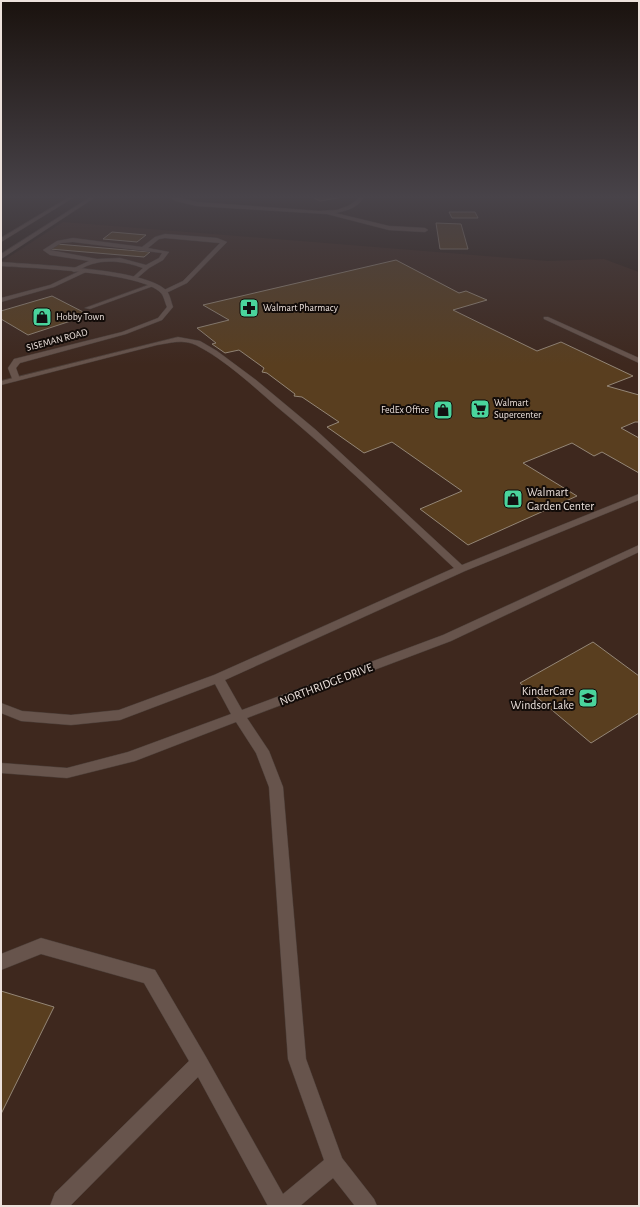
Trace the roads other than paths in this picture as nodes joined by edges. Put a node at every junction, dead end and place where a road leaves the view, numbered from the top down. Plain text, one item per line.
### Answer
1 (49, 252) edge
2 (166, 252) edge
3 (214, 252) edge
4 (95, 260) junction
5 (1, 264) edge
6 (147, 267) junction
7 (74, 270) junction
8 (85, 271) junction
9 (135, 278) junction
10 (153, 285) junction
11 (164, 292) junction
12 (1, 300) edge
13 (88, 308) dead end
14 (546, 318) dead end
15 (639, 361) edge
16 (16, 379) junction
17 (1, 384) edge
18 (639, 498) edge
19 (639, 548) edge
20 (461, 569) junction
21 (218, 678) junction
22 (1, 708) edge
23 (239, 716) junction
24 (1, 768) edge
25 (1, 962) edge
26 (200, 1063) junction
27 (335, 1164) junction
28 (60, 1206) edge
29 (279, 1206) edge
30 (284, 1206) edge
31 (366, 1206) edge

1 - 4 street
2 - 6 street
3 - 11 street
4 - 6 street
4 - 7 street
5 - 7 street
6 - 9 street
7 - 8 street
8 - 9 street
8 - 12 street
9 - 10 street
10 - 11 street
10 - 13 street
11 - 16 street, SISEMAN ROAD
14 - 15 street
16 - 17 street
16 - 20 street
18 - 20 street
19 - 23 street, NORTHRIDGE DRIVE
20 - 21 street
21 - 22 street
21 - 23 street
23 - 24 street, NORTHRIDGE DRIVE
23 - 27 street
25 - 26 street
26 - 28 street
26 - 29 street
27 - 30 street
27 - 31 street

